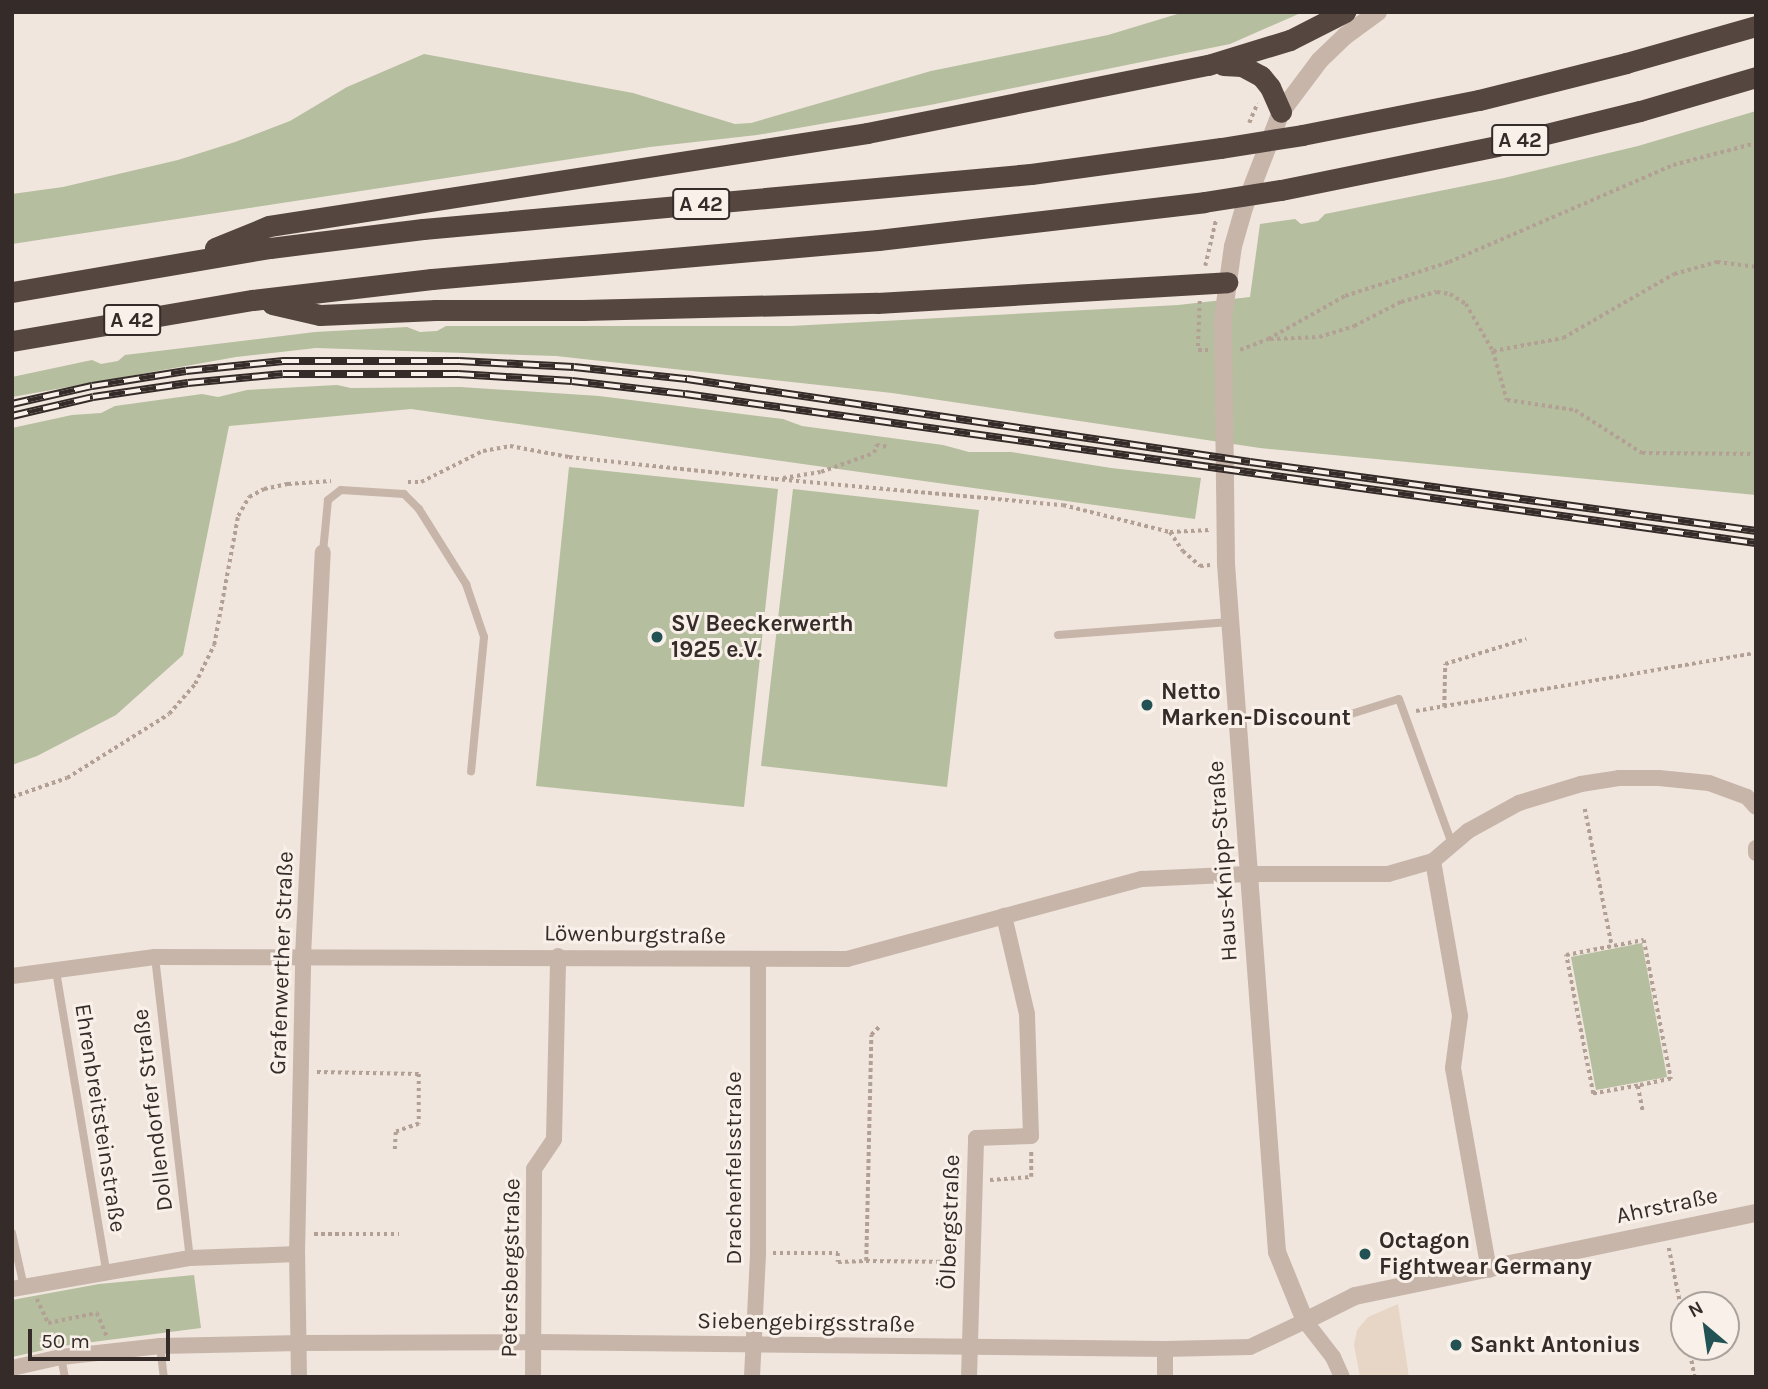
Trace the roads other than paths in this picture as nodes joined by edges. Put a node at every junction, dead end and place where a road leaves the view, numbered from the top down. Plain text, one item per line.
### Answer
1 (1345, 12) edge
2 (1378, 12) edge
3 (1756, 26) edge
4 (1208, 65) junction
5 (1756, 77) edge
6 (1281, 112) junction
7 (180, 262) junction
8 (1227, 282) junction
9 (12, 292) edge
10 (253, 300) junction
11 (12, 341) edge
12 (323, 552) joint
13 (1230, 622) junction
14 (1058, 635) dead end
15 (1351, 714) dead end
16 (471, 771) dead end
17 (1756, 807) edge
18 (1452, 844) junction
19 (1756, 848) edge
20 (1756, 853) edge
21 (1433, 861) junction
22 (1248, 874) junction
23 (1004, 916) junction
24 (303, 956) junction
25 (558, 956) junction
26 (155, 957) junction
27 (758, 960) junction
28 (56, 971) junction
29 (12, 975) edge
30 (1756, 1213) edge
31 (12, 1233) edge
32 (297, 1254) junction
33 (190, 1258) junction
34 (1489, 1270) junction
35 (106, 1271) junction
36 (22, 1287) edge
37 (1306, 1321) junction
38 (533, 1342) junction
39 (300, 1343) junction
40 (752, 1345) junction
41 (160, 1346) junction
42 (969, 1347) junction
43 (1165, 1349) junction
44 (61, 1357) junction
45 (12, 1368) edge
46 (65, 1377) edge
47 (163, 1377) edge
48 (299, 1377) edge
49 (533, 1377) edge
50 (752, 1377) edge
51 (969, 1377) edge
52 (1165, 1377) edge
53 (1342, 1377) edge

1 - 4 highway
2 - 6 street, Haus-Knipp-Straße
3 - 7 highway, A 42, bridge
4 - 6 highway
4 - 7 highway
5 - 10 highway, A 42, bridge
6 - 8 street, Haus-Knipp-Straße
7 - 9 highway, A 42
8 - 10 highway
8 - 13 street, Haus-Knipp-Straße
10 - 11 highway, A 42
12 - 16 lane
12 - 24 street, Grafenwerther Straße
13 - 14 lane
13 - 22 street, Haus-Knipp-Straße
15 - 18 lane
17 - 18 street
18 - 21 street
19 - 20 street
21 - 22 street, Löwenburgstraße
21 - 34 street
22 - 23 street, Löwenburgstraße
22 - 37 street, Haus-Knipp-Straße
23 - 27 street, Löwenburgstraße
23 - 42 street, Ölbergstraße
24 - 25 street, Löwenburgstraße
24 - 26 street, Löwenburgstraße
24 - 32 street, Grafenwerther Straße
25 - 27 street, Löwenburgstraße
25 - 38 street, Petersbergstraße
26 - 28 street, Löwenburgstraße
26 - 33 lane, Dollendorfer Straße
27 - 40 street, Drachenfelsstraße
28 - 29 street, Löwenburgstraße
28 - 35 lane, Ehrenbreitsteinstraße
30 - 34 street, Ahrstraße
31 - 36 lane
32 - 33 street
32 - 39 street, Grafenwerther Straße
33 - 35 street
34 - 37 street, Ahrstraße
35 - 36 street
37 - 43 street, Siebengebirgsstraße
37 - 53 street, Haus-Knipp-Straße
38 - 39 street, Siebengebirgsstraße
38 - 40 street, Siebengebirgsstraße
38 - 49 street, Petersbergstraße
39 - 41 street, Siebengebirgsstraße
39 - 48 street, Grafenwerther Straße
40 - 42 street, Siebengebirgsstraße
40 - 50 street, Drachenfelsstraße
41 - 44 street, Siebengebirgsstraße
41 - 47 lane
42 - 43 street, Siebengebirgsstraße
42 - 51 street, Ölbergstraße
43 - 52 street
44 - 45 street, Siebengebirgsstraße
44 - 46 lane

